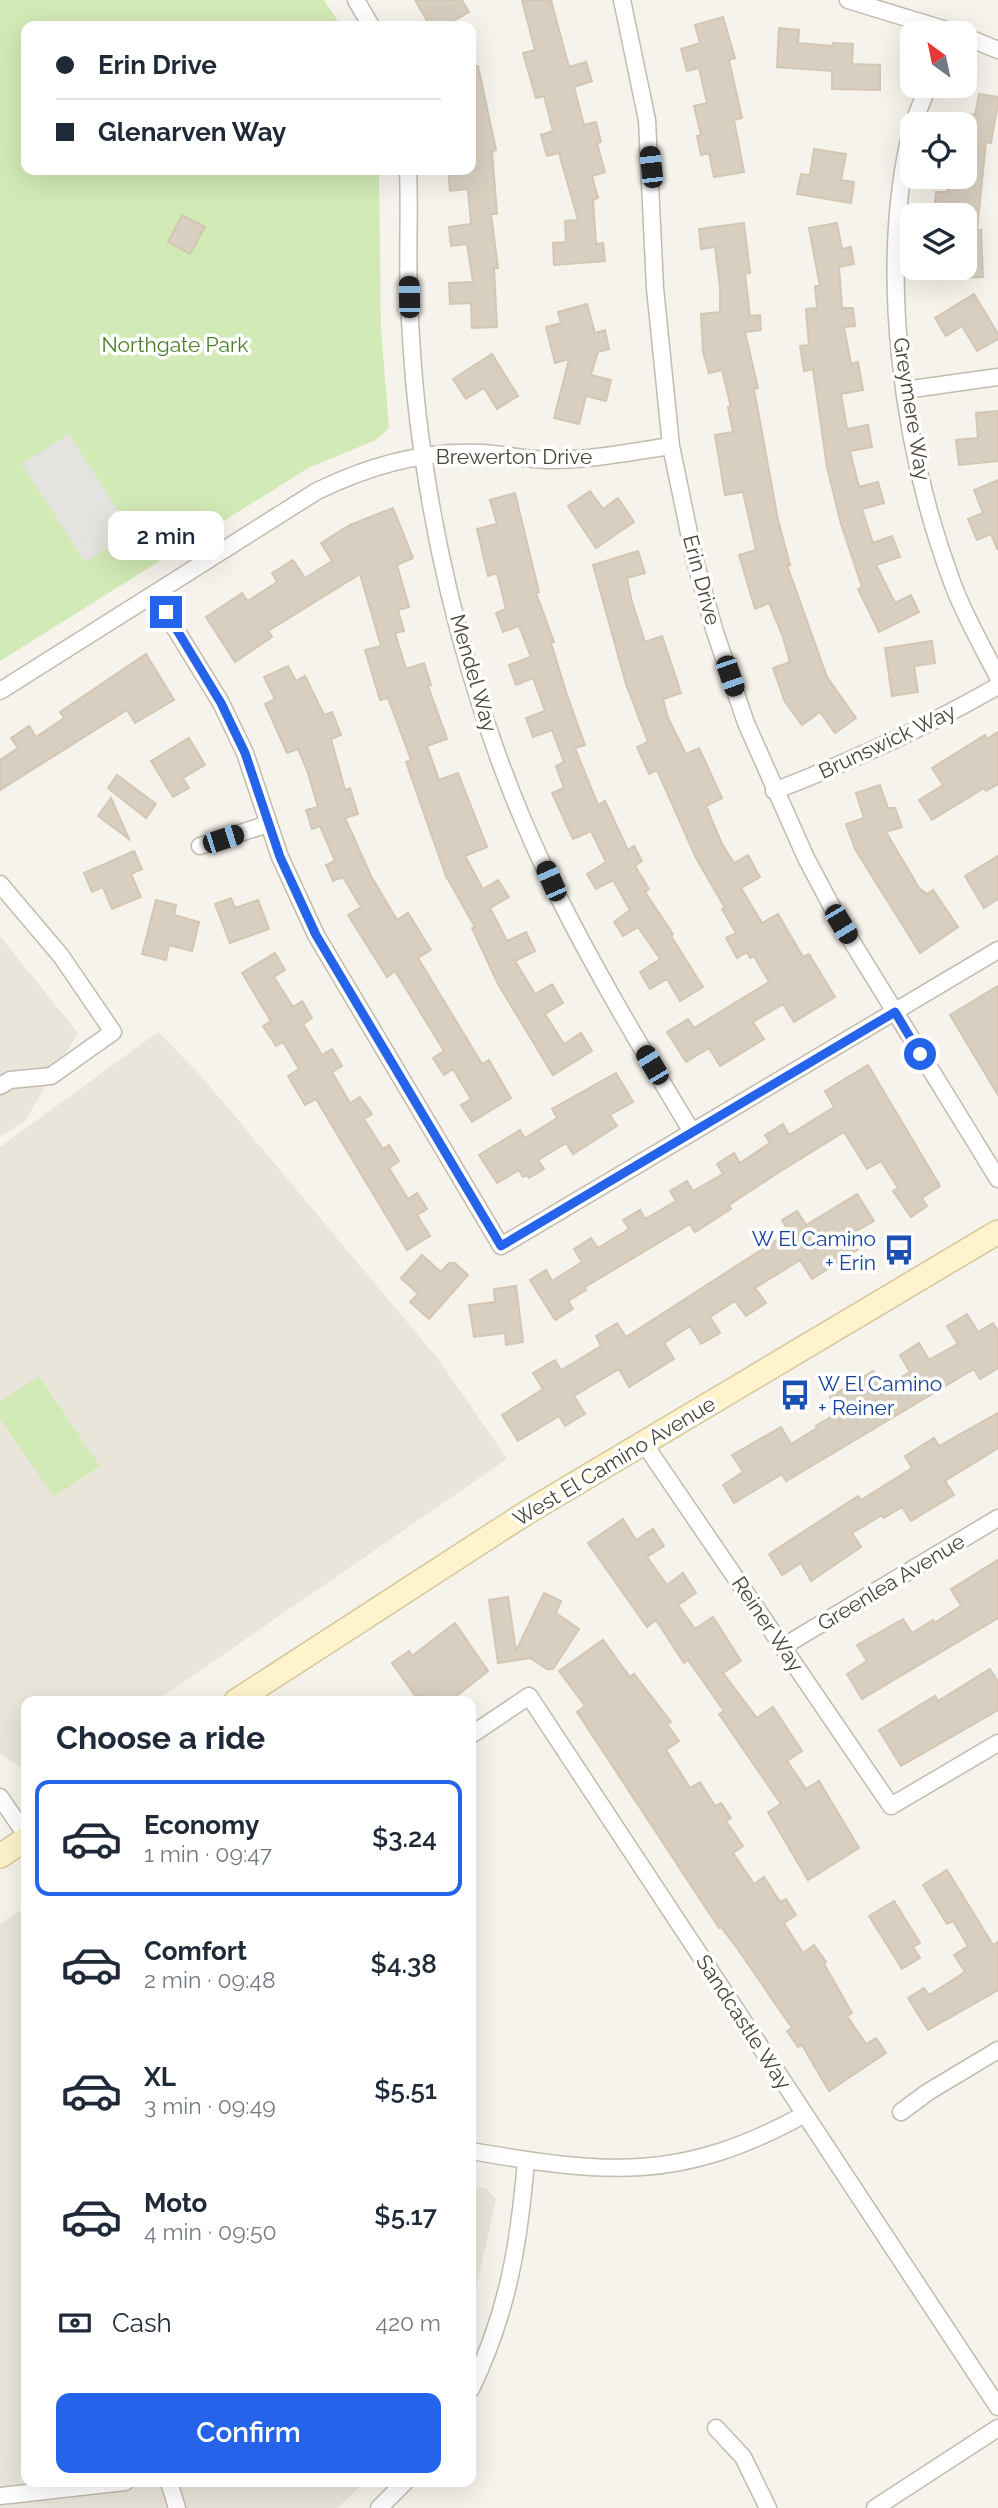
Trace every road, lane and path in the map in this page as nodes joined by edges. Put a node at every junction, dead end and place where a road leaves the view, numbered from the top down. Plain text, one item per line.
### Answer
1 (356, 0) edge
2 (622, 0) edge
3 (848, 0) edge
4 (368, 21) edge
5 (915, 21) edge
6 (977, 42) edge
7 (998, 50) edge
8 (408, 175) edge
9 (900, 186) edge
10 (998, 377) edge
11 (905, 390) junction
12 (671, 446) junction
13 (423, 455) junction
14 (154, 594) junction
15 (998, 677) edge
16 (998, 686) edge
17 (0, 691) edge
18 (774, 791) junction
19 (268, 824) junction
20 (200, 846) dead end
21 (0, 884) edge
22 (998, 950) edge
23 (895, 1012) junction
24 (0, 1086) edge
25 (692, 1132) junction
26 (998, 1179) edge
27 (998, 1232) edge
28 (643, 1442) junction
29 (998, 1518) edge
30 (783, 1646) junction
31 (244, 1696) edge
32 (476, 1732) edge
33 (998, 1743) edge
34 (0, 1797) edge
35 (21, 1829) edge
36 (21, 1841) edge
37 (0, 1856) edge
38 (998, 2050) edge
39 (901, 2112) dead end
40 (805, 2114) junction
41 (476, 2152) edge
42 (526, 2161) junction
43 (476, 2378) edge
44 (998, 2407) edge
45 (716, 2428) dead end
46 (998, 2428) edge
47 (80, 2487) edge
48 (171, 2487) edge
49 (400, 2487) edge
50 (0, 2496) edge
51 (177, 2508) edge
52 (379, 2508) edge
53 (768, 2508) edge
54 (875, 2508) edge

1 - 4 street
2 - 12 street, Erin Drive
3 - 5 street
6 - 7 street
8 - 13 street, Mendel Way
9 - 11 street, Greymere Way
10 - 11 street
11 - 15 street, Greymere Way
12 - 13 street, Brewerton Drive
12 - 18 street, Erin Drive
13 - 14 street, Brewerton Drive
13 - 25 street, Mendel Way
14 - 17 street, Brewerton Drive
14 - 19 street
16 - 18 street, Brunswick Way
18 - 23 street, Erin Drive
19 - 20 street
19 - 25 street
21 - 24 street
22 - 23 street
23 - 25 street
23 - 26 street, Erin Drive
27 - 28 main road, West El Camino Avenue
28 - 30 street, Reiner Way
28 - 31 main road, West El Camino Avenue
29 - 30 street, Greenlea Avenue
30 - 33 street, Reiner Way
32 - 40 street, Sandcastle Way
34 - 35 street
36 - 37 main road
38 - 39 street
40 - 42 street
40 - 44 street, Sandcastle Way
41 - 42 street
42 - 43 street
45 - 53 street
46 - 54 street
47 - 50 street
48 - 51 street
49 - 52 street

